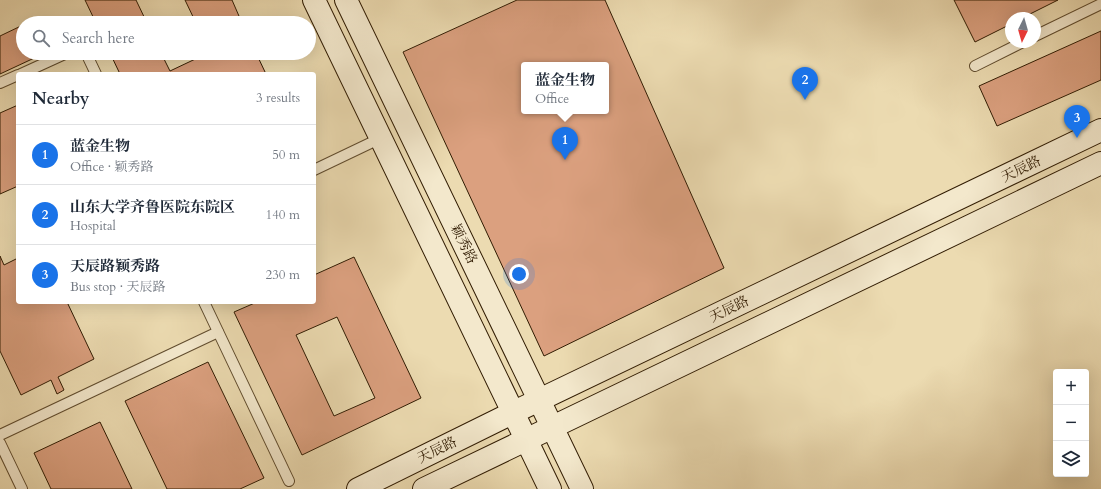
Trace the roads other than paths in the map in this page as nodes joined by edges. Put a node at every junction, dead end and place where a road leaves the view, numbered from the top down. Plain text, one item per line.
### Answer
1 (314, 0) edge
2 (346, 0) edge
3 (1101, 4) edge
4 (1041, 33) edge
5 (1011, 48) edge
6 (52, 60) edge
7 (89, 60) edge
8 (975, 66) dead end
9 (25, 72) edge
10 (95, 72) edge
11 (16, 76) edge
12 (0, 83) edge
13 (1101, 130) edge
14 (381, 138) junction
15 (1101, 163) edge
16 (316, 169) edge
17 (205, 304) edge
18 (218, 332) junction
19 (539, 400) junction
20 (513, 413) junction
21 (552, 427) junction
22 (0, 435) edge
23 (526, 439) junction
24 (0, 443) edge
25 (289, 482) dead end
26 (22, 489) edge
27 (358, 489) edge
28 (424, 489) edge
29 (550, 489) edge
30 (582, 489) edge

1 - 14 main road, 颖秀路
2 - 19 main road, 颖秀路
3 - 4 lane
5 - 8 lane
6 - 9 lane
7 - 10 lane
11 - 12 lane
13 - 19 main road, 天辰路
14 - 16 lane
14 - 20 main road, 颖秀路
15 - 21 main road, 天辰路
17 - 18 lane
18 - 22 lane
18 - 25 lane
19 - 20 main road, 天辰路
19 - 21 main road, 颖秀路
20 - 23 main road, 颖秀路
20 - 27 main road, 天辰路
21 - 23 main road, 天辰路
21 - 30 main road, 颖秀路
23 - 28 main road, 天辰路
23 - 29 main road, 颖秀路
24 - 26 lane

